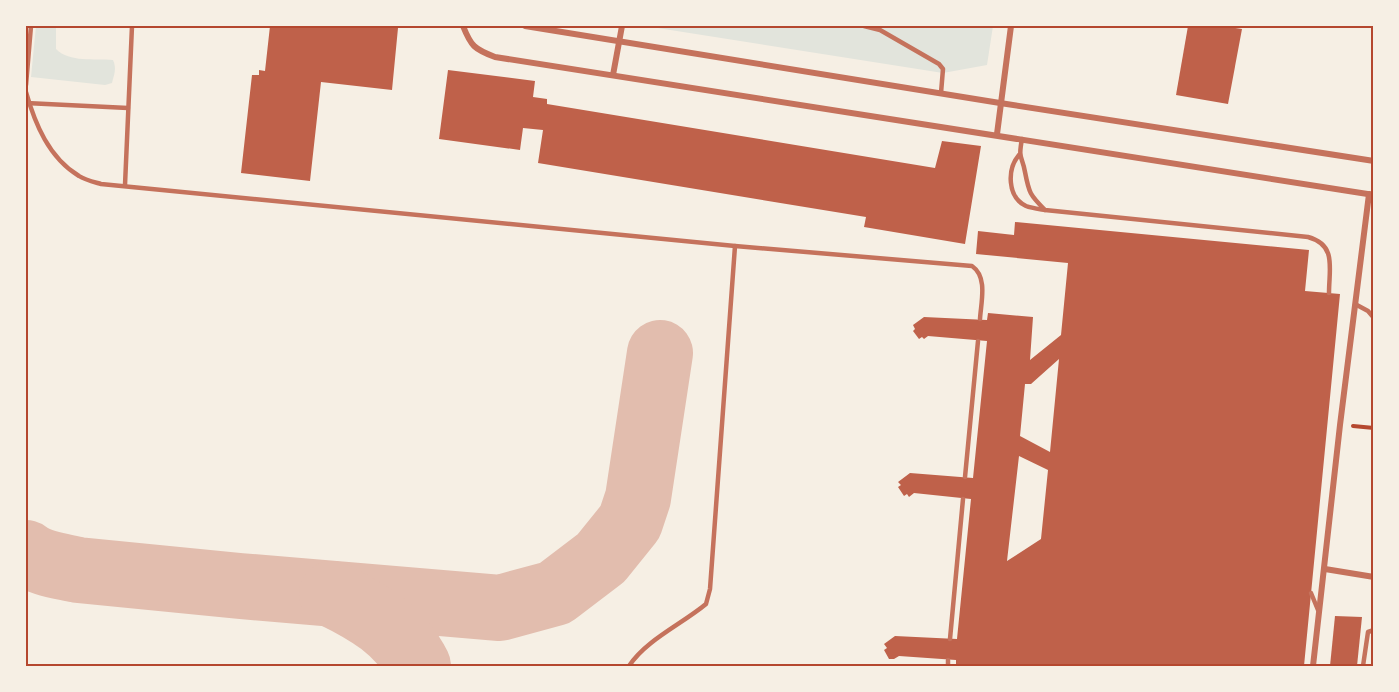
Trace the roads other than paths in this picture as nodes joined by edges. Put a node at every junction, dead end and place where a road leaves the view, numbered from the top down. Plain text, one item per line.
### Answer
1 (32, 26) edge
2 (132, 26) edge
3 (463, 26) edge
4 (525, 26) edge
5 (622, 26) edge
6 (864, 26) edge
7 (1011, 26) edge
8 (620, 40) junction
9 (613, 75) junction
10 (26, 85) edge
11 (26, 92) edge
12 (941, 93) junction
13 (27, 103) edge
14 (1000, 103) junction
15 (128, 108) junction
16 (997, 134) junction
17 (1022, 140) junction
18 (1019, 155) junction
19 (1374, 161) edge
20 (125, 185) junction
21 (1371, 194) edge
22 (1046, 210) junction
23 (735, 246) junction
24 (1329, 293) dead end
25 (1355, 304) junction
26 (1374, 318) edge
27 (980, 319) dead end
28 (978, 341) dead end
29 (965, 477) dead end
30 (963, 499) dead end
31 (1325, 569) junction
32 (1374, 577) edge
33 (1311, 593) dead end
34 (1318, 612) junction
35 (1374, 630) edge
36 (950, 639) dead end
37 (948, 660) dead end
38 (629, 666) edge
39 (948, 666) edge
40 (1313, 666) edge
41 (1364, 666) edge

1 - 10 lane
2 - 15 lane
3 - 9 street
4 - 8 street
5 - 8 street
6 - 12 lane
7 - 14 street
8 - 9 street
8 - 12 street
9 - 16 street
11 - 13 lane
12 - 14 street
13 - 15 lane
13 - 20 lane
14 - 16 street
14 - 19 street
15 - 20 lane
16 - 17 street
17 - 18 lane
17 - 21 street
18 - 22 lane
18 - 22 lane
20 - 23 lane
21 - 25 street
22 - 24 lane
23 - 27 lane
23 - 38 lane
25 - 26 lane
25 - 31 street
28 - 29 lane
30 - 36 lane
31 - 32 street
31 - 34 street
33 - 34 lane
34 - 40 street
35 - 41 lane
37 - 39 lane

